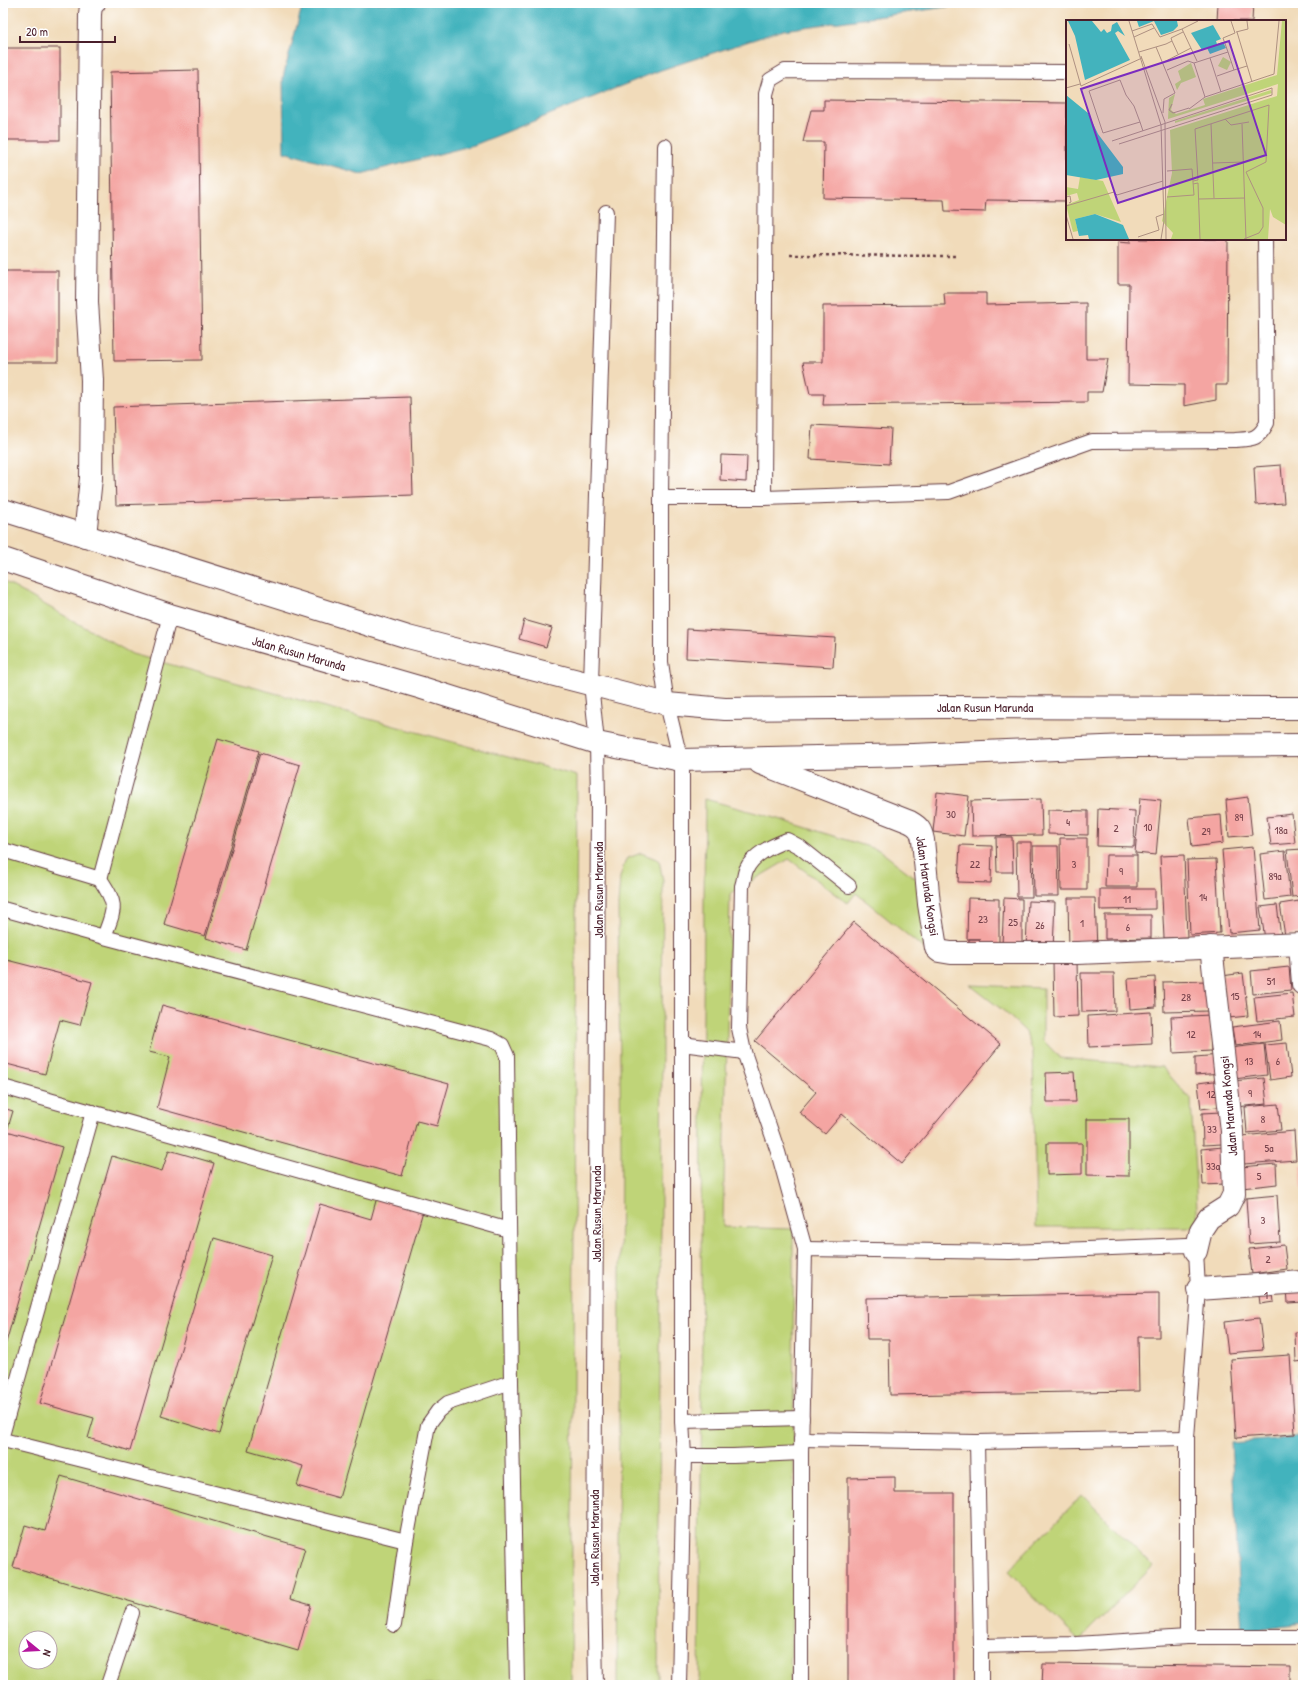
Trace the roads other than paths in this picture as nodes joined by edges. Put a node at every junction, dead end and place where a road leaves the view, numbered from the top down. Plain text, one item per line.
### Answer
1 (94, 3) edge
2 (1066, 72) edge
3 (665, 146) dead end
4 (606, 212) dead end
5 (1265, 240) edge
6 (661, 498) junction
7 (764, 498) junction
8 (3, 510) edge
9 (85, 536) junction
10 (3, 559) edge
11 (170, 615) junction
12 (591, 683) junction
13 (667, 704) junction
14 (1303, 708) edge
15 (596, 743) junction
16 (1303, 745) edge
17 (750, 759) junction
18 (681, 760) junction
19 (3, 850) edge
20 (100, 879) junction
21 (848, 886) dead end
22 (3, 909) edge
23 (104, 937) junction
24 (1302, 945) edge
25 (1211, 947) junction
26 (1303, 984) edge
27 (682, 1044) junction
28 (744, 1052) junction
29 (3, 1087) edge
30 (93, 1112) junction
31 (509, 1230) junction
32 (805, 1249) junction
33 (1196, 1251) junction
34 (1303, 1282) edge
35 (1198, 1289) junction
36 (511, 1382) junction
37 (802, 1418) junction
38 (682, 1421) junction
39 (3, 1432) edge
40 (1187, 1438) junction
41 (801, 1439) junction
42 (3, 1440) edge
43 (977, 1442) junction
44 (801, 1453) junction
45 (684, 1456) junction
46 (406, 1541) junction
47 (132, 1613) dead end
48 (394, 1625) dead end
49 (1187, 1637) junction
50 (1303, 1637) edge
51 (981, 1646) junction
52 (108, 1685) edge
53 (517, 1685) edge
54 (596, 1685) edge
55 (679, 1685) edge
56 (801, 1685) edge
57 (981, 1685) edge

1 - 9 street
2 - 7 lane
3 - 6 lane
4 - 12 lane
5 - 7 lane
6 - 7 lane
6 - 13 lane
8 - 9 street, Jalan Rusun Marunda
9 - 12 street, Jalan Rusun Marunda
10 - 11 street, Jalan Rusun Marunda
11 - 15 street, Jalan Rusun Marunda
11 - 20 lane
12 - 13 street, Jalan Rusun Marunda
12 - 15 lane, Jalan Rusun Marunda
13 - 14 street, Jalan Rusun Marunda
13 - 18 lane
15 - 18 street, Jalan Rusun Marunda
15 - 54 lane, Jalan Rusun Marunda
16 - 17 street, Jalan Rusun Marunda
17 - 18 street, Jalan Rusun Marunda
17 - 25 street, Jalan Marunda Kongsi
18 - 27 lane
19 - 20 lane
20 - 23 lane
21 - 28 lane
22 - 23 lane
23 - 31 lane
24 - 25 street, Jalan Marunda Kongsi
24 - 26 street, Jalan Marunda Kongsi
25 - 33 street, Jalan Marunda Kongsi
27 - 28 lane
27 - 38 lane
28 - 32 lane
29 - 30 lane
30 - 31 lane
30 - 39 lane
31 - 36 lane
32 - 33 lane
32 - 37 lane
33 - 35 lane
34 - 35 street
35 - 40 lane
36 - 46 lane
36 - 53 lane
37 - 38 lane
37 - 41 lane
38 - 45 lane
40 - 43 lane
40 - 49 lane
41 - 43 lane
41 - 44 lane
42 - 46 lane
43 - 51 lane
44 - 45 lane
44 - 56 lane
45 - 55 lane
46 - 48 lane
47 - 52 lane
49 - 50 lane
49 - 51 lane
51 - 57 lane

